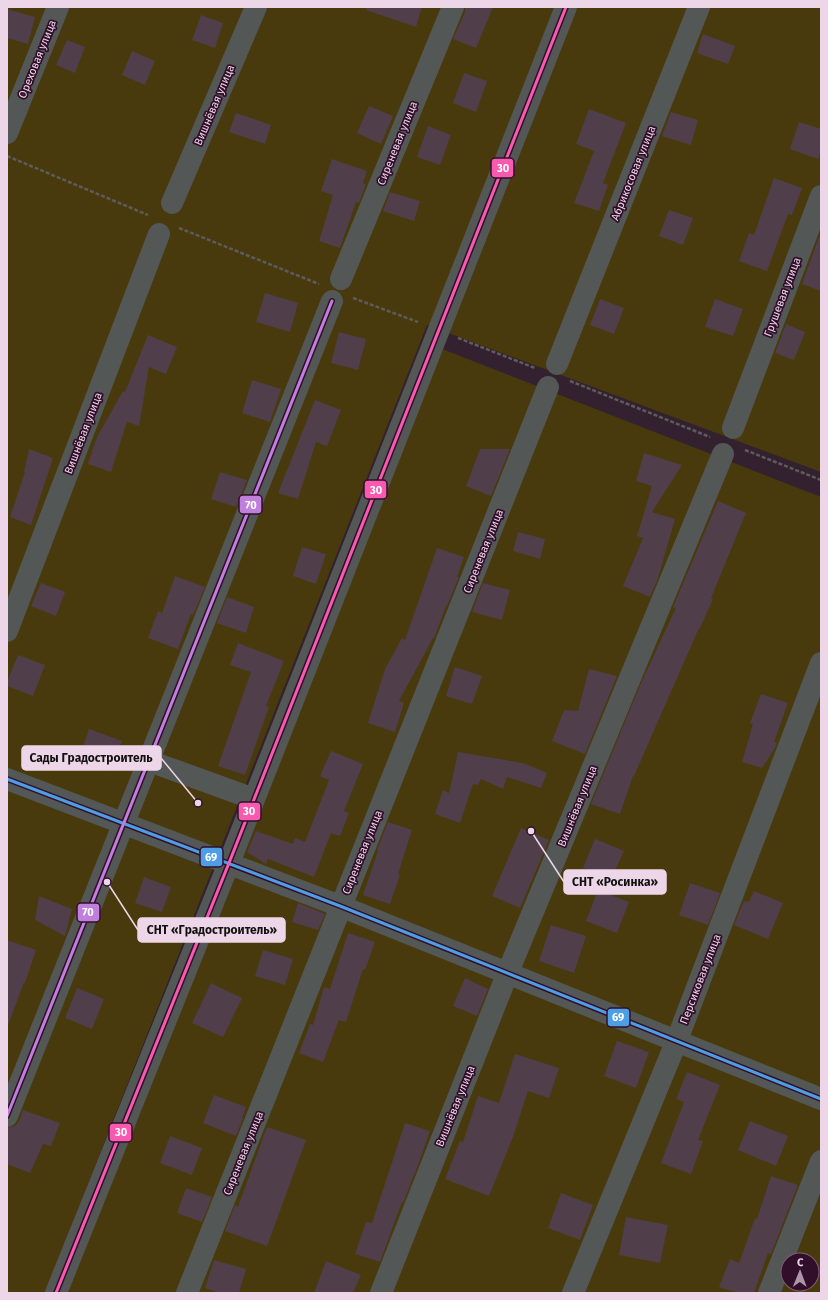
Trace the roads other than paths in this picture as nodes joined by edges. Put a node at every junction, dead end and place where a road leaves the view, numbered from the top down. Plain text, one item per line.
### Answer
1 (58, 7) edge
2 (256, 7) edge
3 (453, 7) edge
4 (566, 7) edge
5 (699, 7) edge
6 (7, 133) edge
7 (821, 196) edge
8 (172, 203) dead end
9 (163, 226) road end
10 (553, 375) joint
11 (733, 428) dead end
12 (726, 447) road end
13 (7, 631) edge
14 (821, 663) edge
15 (149, 761) junction
16 (7, 779) edge
17 (254, 799) junction
18 (125, 823) junction
19 (229, 863) junction
20 (340, 906) junction
21 (508, 972) junction
22 (677, 1040) junction
23 (821, 1099) edge
24 (7, 1116) edge
25 (821, 1161) edge
26 (56, 1293) edge
27 (187, 1293) edge
28 (381, 1293) edge
29 (574, 1293) edge
30 (769, 1293) edge

1 - 6 street, Ореховая улица
2 - 8 street, Вишнёвая улица
3 - 15 street, Сиреневая улица
4 - 17 street
5 - 10 street, Абрикосовая улица
7 - 11 street, Грушевая улица
9 - 13 street, Вишнёвая улица
10 - 20 street, Сиреневая улица
12 - 21 street, Вишнёвая улица
14 - 22 street, Персиковая улица
15 - 17 street
15 - 18 street, Сиреневая улица
16 - 18 street
17 - 19 street
18 - 19 street
18 - 24 street, Сиреневая улица
19 - 20 street
19 - 26 street
20 - 21 street
20 - 27 street, Сиреневая улица
21 - 22 street
21 - 28 street, Вишнёвая улица
22 - 23 street
22 - 29 street, Персиковая улица
25 - 30 street

